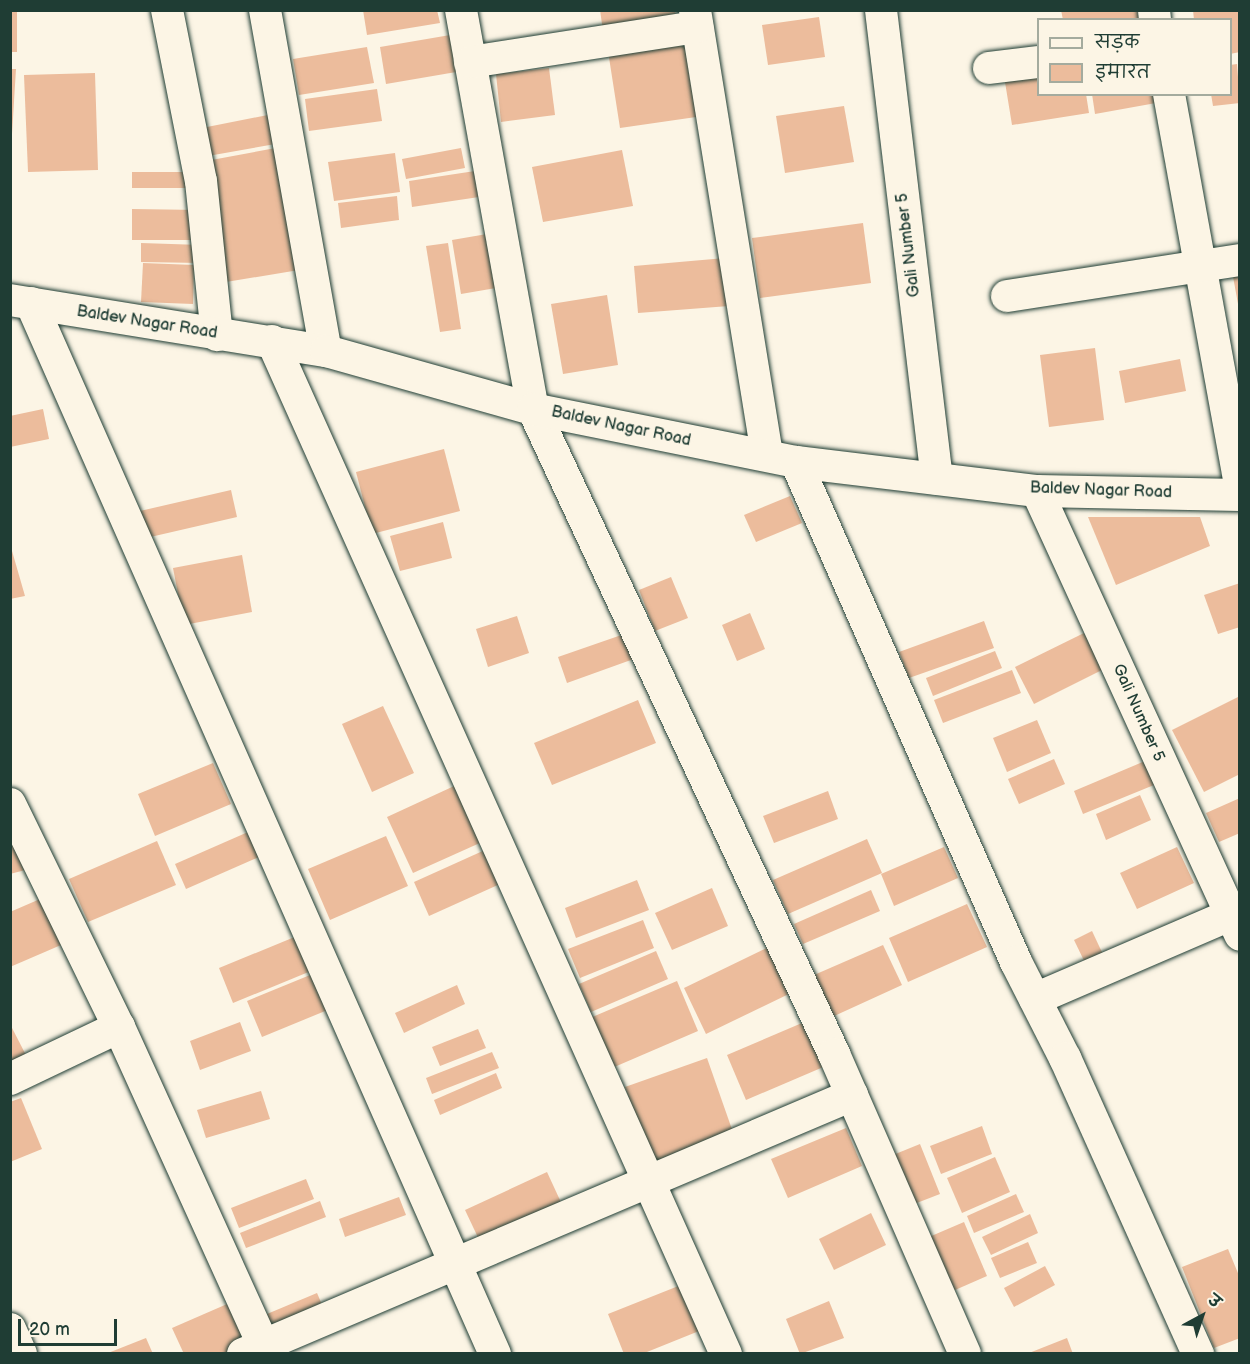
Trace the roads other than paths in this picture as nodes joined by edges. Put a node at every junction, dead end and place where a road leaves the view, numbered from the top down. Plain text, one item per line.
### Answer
1 (167, 10) edge
2 (265, 10) edge
3 (461, 10) edge
4 (881, 10) edge
5 (696, 19) edge
6 (470, 62) junction
7 (1037, 62) edge
8 (989, 68) dead end
9 (1168, 96) edge
10 (1239, 260) edge
11 (1201, 266) junction
12 (1007, 296) dead end
13 (21, 302) edge
14 (218, 335) junction
15 (272, 341) junction
16 (326, 351) junction
17 (533, 409) junction
18 (782, 458) junction
19 (937, 479) junction
20 (1239, 486) edge
21 (1037, 491) junction
22 (1239, 495) edge
23 (10, 804) edge
24 (1235, 925) edge
25 (1035, 999) junction
26 (119, 1027) junction
27 (10, 1079) edge
28 (852, 1095) junction
29 (650, 1179) junction
30 (453, 1264) junction
31 (10, 1329) edge
32 (258, 1350) edge
33 (21, 1353) edge
34 (495, 1353) edge
35 (726, 1353) edge
36 (966, 1353) edge
37 (1198, 1353) edge

1 - 14 street
2 - 16 street
3 - 6 street
4 - 19 street, Gali Number 5
5 - 6 street
5 - 18 street
6 - 17 street
7 - 8 street
9 - 11 street
10 - 11 street
11 - 12 street
11 - 20 street
13 - 14 street, Baldev Nagar Road
13 - 30 street
14 - 15 street, Baldev Nagar Road
15 - 16 street, Baldev Nagar Road
15 - 29 street
16 - 17 street, Baldev Nagar Road
17 - 18 street, Baldev Nagar Road
17 - 28 street
18 - 19 street, Baldev Nagar Road
18 - 25 street
19 - 21 street, Baldev Nagar Road
21 - 22 street, Baldev Nagar Road
21 - 24 street, Gali Number 5
23 - 26 street
24 - 25 street
25 - 37 street
26 - 27 street
26 - 32 street
28 - 29 street
28 - 36 street
29 - 30 street
29 - 35 street
30 - 32 street
30 - 34 street
31 - 33 street

